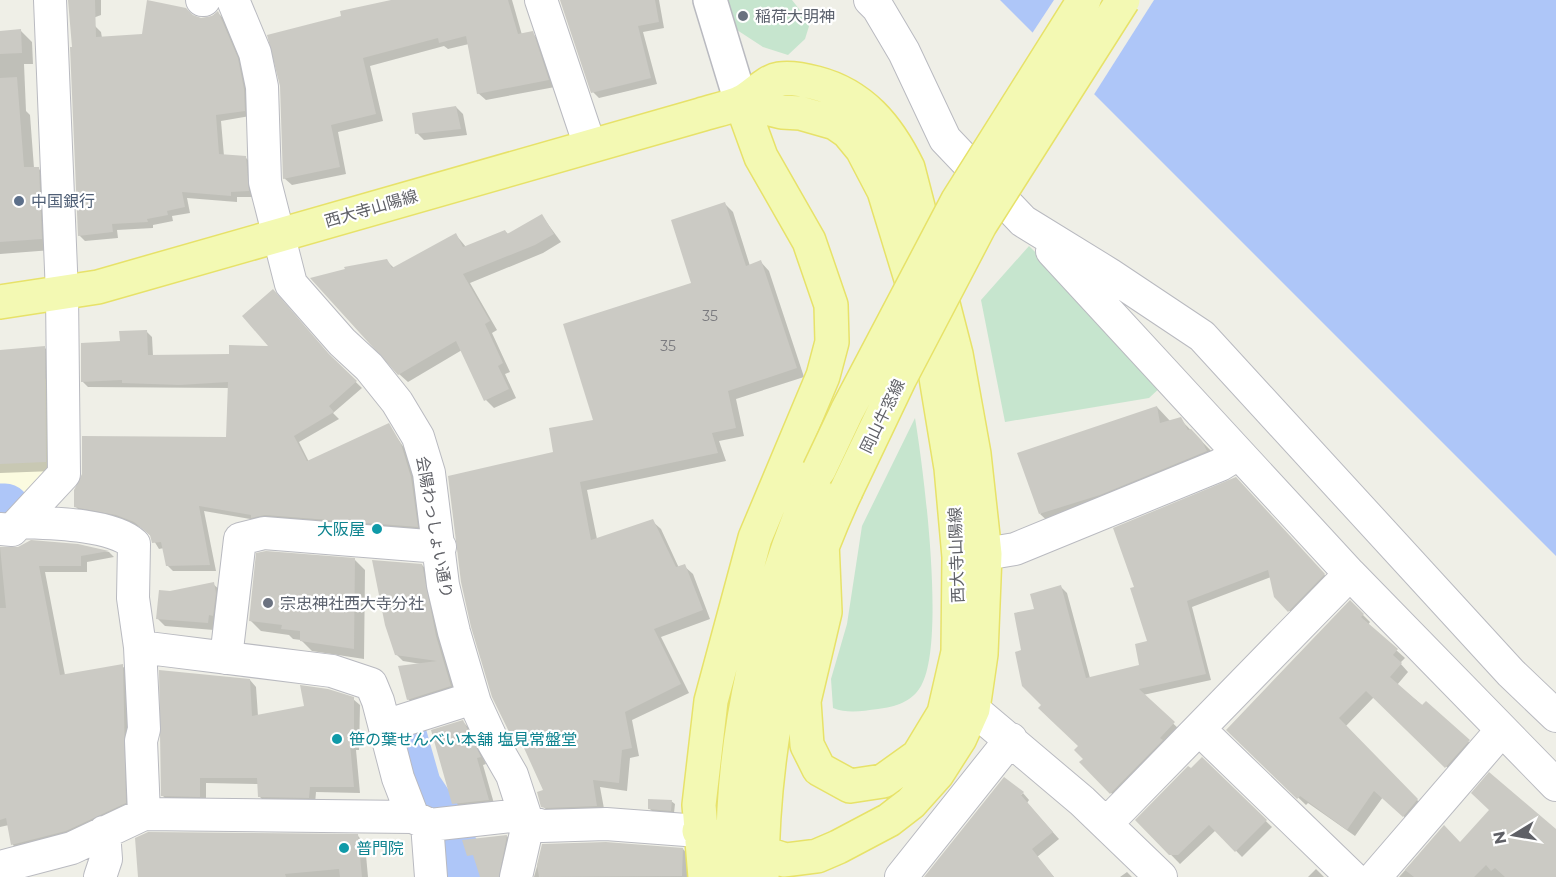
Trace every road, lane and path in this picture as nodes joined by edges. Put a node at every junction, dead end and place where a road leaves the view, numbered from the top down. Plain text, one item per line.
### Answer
1 (50, 0) edge
2 (233, 0) edge
3 (541, 0) edge
4 (710, 0) edge
5 (870, 0) edge
6 (1084, 0) edge
7 (1123, 0) edge
8 (741, 102) junction
9 (590, 146) junction
10 (1023, 221) junction
11 (278, 234) junction
12 (62, 294) junction
13 (0, 302) edge
14 (1238, 454) junction
15 (11, 526) edge
16 (822, 541) junction
17 (440, 547) junction
18 (984, 554) junction
19 (1350, 574) junction
20 (140, 647) junction
21 (226, 658) junction
22 (474, 698) junction
23 (973, 709) junction
24 (1556, 716) edge
25 (385, 726) junction
26 (1199, 729) junction
27 (1501, 731) junction
28 (1011, 739) junction
29 (1556, 785) edge
30 (144, 814) junction
31 (420, 821) junction
32 (528, 824) junction
33 (1106, 824) junction
34 (699, 831) junction
35 (104, 832) junction
36 (759, 862) edge
37 (0, 867) edge
38 (100, 877) edge
39 (431, 877) edge
40 (516, 877) edge
41 (705, 877) edge
42 (734, 877) edge
43 (901, 877) edge
44 (1161, 877) edge
45 (1352, 877) edge
46 (1375, 877) edge

1 - 12 street
2 - 11 street, 会陽わっしょい通り
3 - 9 street
4 - 8 street
5 - 10 street
6 - 36 main road, 岡山牛窓線, bridge
7 - 16 main road, 岡山牛窓線, bridge
8 - 9 main road, 西大寺山陽線
8 - 16 main road, 西大寺山陽線
8 - 18 main road, 西大寺山陽線
8 - 34 main road
9 - 11 main road, 西大寺山陽線
10 - 14 street
10 - 24 street
11 - 12 main road, 西大寺山陽線
11 - 17 street, 会陽わっしょい通り
12 - 13 main road, 西大寺山陽線
12 - 15 street
14 - 18 street
14 - 19 street
15 - 20 street
16 - 36 main road, 岡山牛窓線
17 - 21 street
17 - 22 street, 会陽わっしょい通り
18 - 23 main road, 西大寺山陽線
19 - 26 street
19 - 27 street
20 - 21 street
20 - 30 street
21 - 25 street
22 - 25 street
22 - 32 street, 会陽わっしょい通り
23 - 28 street
23 - 36 main road, 西大寺山陽線
25 - 31 street
26 - 33 street
26 - 45 street
27 - 29 street
27 - 46 street
28 - 33 street
28 - 43 street
30 - 31 street
30 - 35 street
31 - 32 street
31 - 39 street
32 - 34 street
32 - 40 street
33 - 44 street
34 - 36 main road, 西大寺山陽線
34 - 41 main road
35 - 37 street
35 - 38 street
36 - 42 main road, 岡山牛窓線

